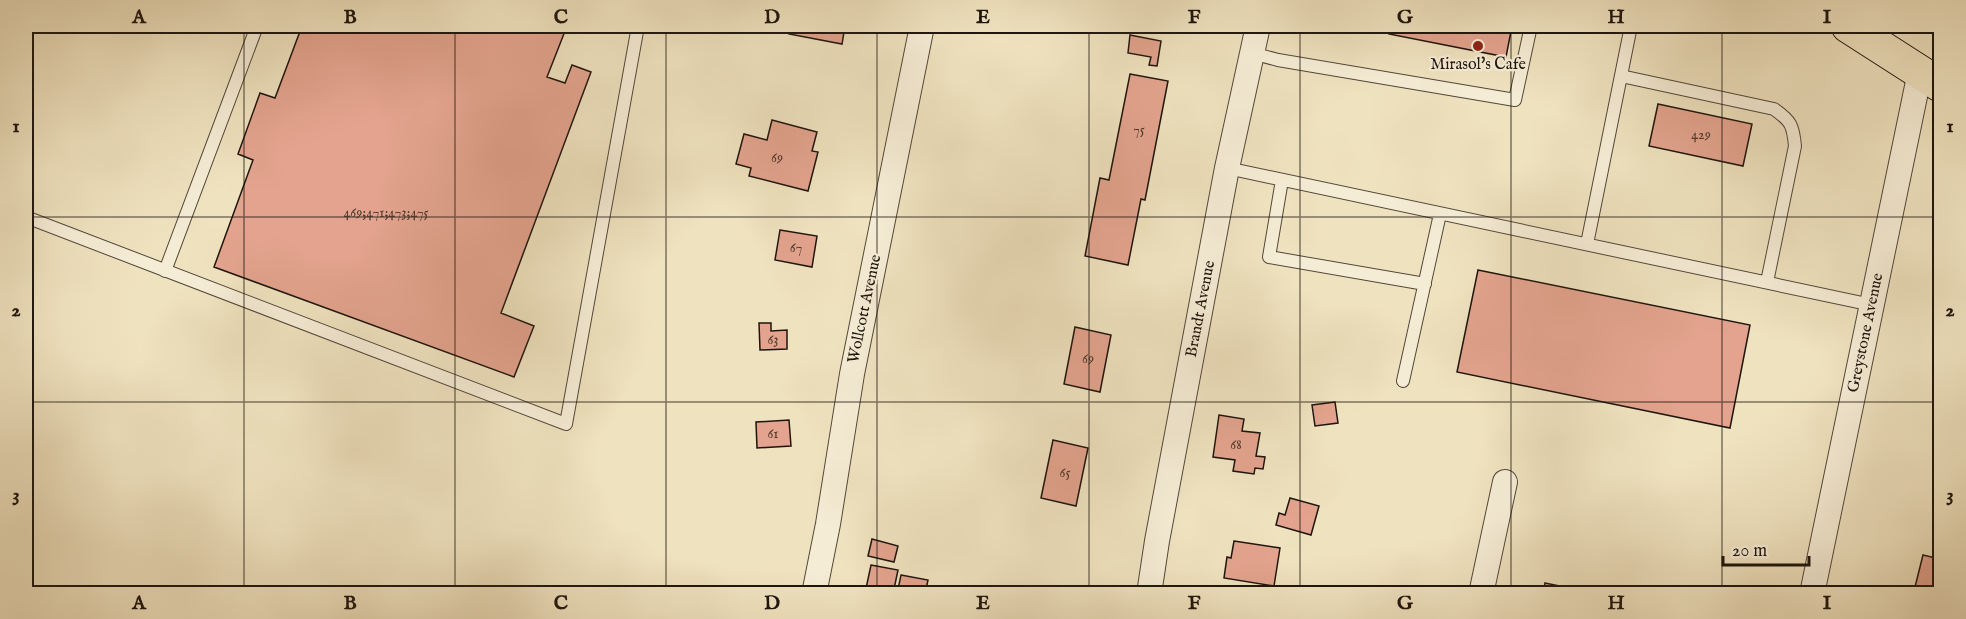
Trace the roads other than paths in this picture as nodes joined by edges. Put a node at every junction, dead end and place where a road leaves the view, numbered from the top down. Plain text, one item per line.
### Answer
1 (258, 26) edge
2 (638, 26) edge
3 (922, 26) edge
4 (1258, 26) edge
5 (1531, 26) edge
6 (1631, 26) edge
7 (1848, 26) edge
8 (1252, 53) junction
9 (1621, 76) junction
10 (1930, 79) edge
11 (1227, 168) junction
12 (1282, 180) junction
13 (1440, 214) junction
14 (26, 217) edge
15 (1587, 244) junction
16 (165, 270) junction
17 (1767, 282) junction
18 (1425, 284) junction
19 (1872, 304) junction
20 (1403, 381) dead end
21 (1505, 482) dead end
22 (814, 594) edge
23 (1149, 594) edge
24 (1481, 594) edge
25 (1812, 594) edge

1 - 16 lane
2 - 16 lane
3 - 22 street, Wollcott Avenue
4 - 8 street, Brandt Avenue
5 - 8 lane
6 - 9 lane
7 - 10 main road
8 - 11 street, Brandt Avenue
9 - 15 lane
9 - 17 lane
10 - 19 street, Greystone Avenue
11 - 12 lane
11 - 23 street, Brandt Avenue
12 - 13 lane
12 - 18 lane
13 - 15 lane
13 - 18 lane
14 - 16 lane
15 - 17 lane
17 - 19 lane
18 - 20 lane
19 - 25 street, Greystone Avenue
21 - 24 street

